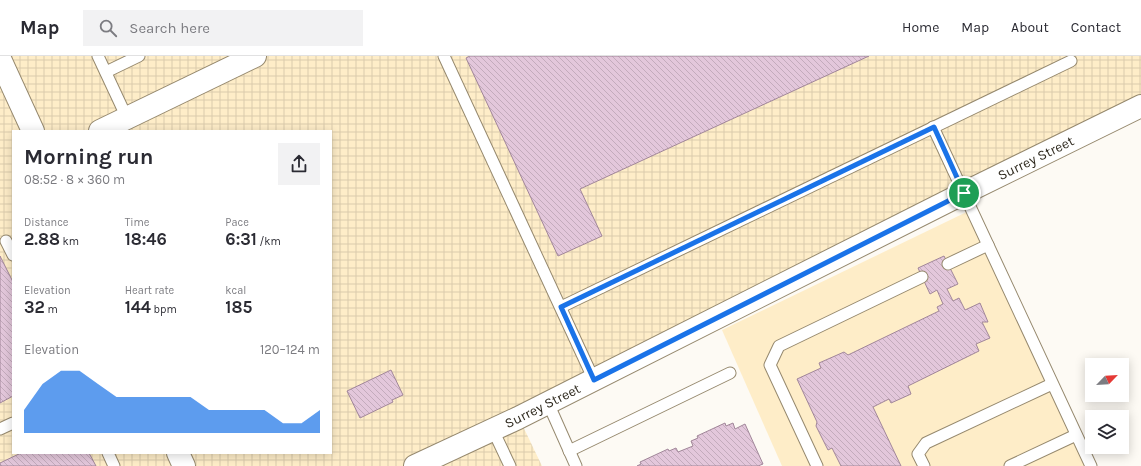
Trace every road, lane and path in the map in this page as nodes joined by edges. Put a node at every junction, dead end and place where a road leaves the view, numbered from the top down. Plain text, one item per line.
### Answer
1 (98, 56) edge
2 (139, 56) edge
3 (255, 56) edge
4 (444, 56) edge
5 (0, 59) edge
6 (1071, 61) dead end
7 (106, 72) junction
8 (1141, 106) edge
9 (127, 118) junction
10 (934, 127) junction
11 (33, 130) edge
12 (102, 130) edge
13 (964, 193) junction
14 (6, 241) dead end
15 (988, 245) junction
16 (12, 253) edge
17 (948, 264) dead end
18 (922, 277) dead end
19 (561, 307) junction
20 (730, 373) dead end
21 (594, 380) junction
22 (1052, 384) junction
23 (548, 403) junction
24 (12, 423) edge
25 (0, 429) edge
26 (493, 430) junction
27 (1076, 435) junction
28 (569, 451) junction
29 (108, 454) edge
30 (178, 454) edge
31 (114, 466) edge
32 (184, 466) edge
33 (415, 466) edge
34 (510, 466) edge
35 (576, 466) edge
36 (817, 466) edge
37 (924, 466) edge
38 (1010, 466) edge
39 (1090, 466) edge

1 - 7 lane
2 - 7 lane
3 - 9 street
4 - 19 lane
5 - 11 street
6 - 10 lane
7 - 9 lane
8 - 13 street, Surrey Street
9 - 12 street
10 - 13 lane
10 - 19 lane
13 - 15 lane
13 - 21 street, Surrey Street
14 - 16 lane
15 - 17 lane
15 - 22 lane
18 - 36 lane
19 - 21 lane
20 - 28 lane
21 - 23 street, Surrey Street
22 - 27 lane
22 - 37 lane
23 - 26 street, Surrey Street
23 - 28 lane
24 - 25 lane
26 - 33 street, Surrey Street
26 - 34 lane
27 - 38 lane
27 - 39 lane
28 - 35 lane
29 - 31 lane
30 - 32 street

